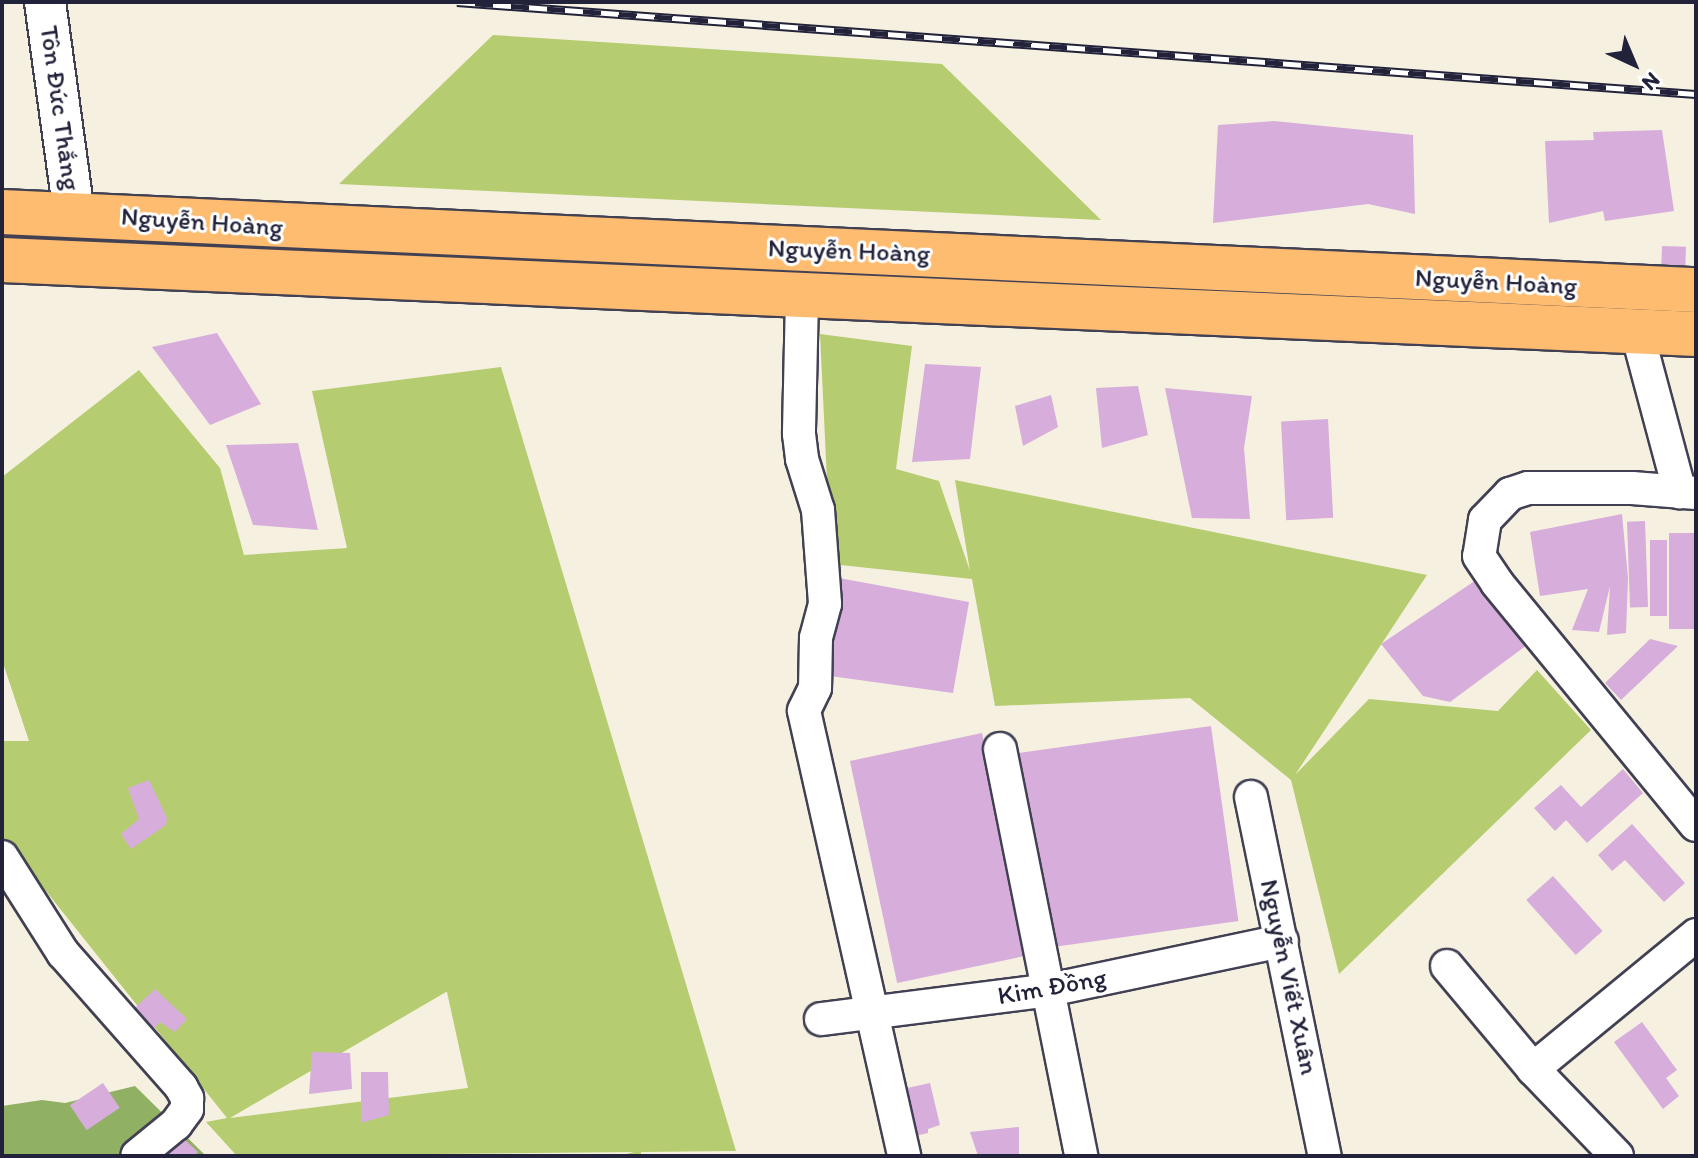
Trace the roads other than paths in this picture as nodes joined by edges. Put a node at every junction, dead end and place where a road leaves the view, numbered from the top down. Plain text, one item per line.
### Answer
1 (45, 2) edge
2 (2, 212) edge
3 (74, 214) junction
4 (2, 260) edge
5 (1696, 290) edge
6 (802, 298) junction
7 (1637, 332) junction
8 (1696, 334) edge
9 (1688, 492) edge
10 (1000, 749) dead end
11 (1251, 797) dead end
12 (1696, 825) edge
13 (2, 857) edge
14 (1696, 935) edge
15 (1282, 941) junction
16 (1447, 966) dead end
17 (1049, 990) junction
18 (873, 1013) junction
19 (821, 1019) dead end
20 (1533, 1069) junction
21 (137, 1156) edge
22 (904, 1156) edge
23 (1081, 1156) edge
24 (1325, 1156) edge
25 (1617, 1156) edge

1 - 3 street, Tôn Đức Thắng
2 - 3 highway, Nguyễn Hoàng
3 - 5 highway, Nguyễn Hoàng
4 - 6 highway, Nguyễn Hoàng
6 - 7 highway, Nguyễn Hoàng
6 - 18 street
7 - 8 highway, Nguyễn Hoàng
7 - 9 street
9 - 12 street
10 - 17 street
11 - 15 street, Nguyễn Viết Xuân
13 - 21 street
14 - 20 street
15 - 17 street, Kim Đồng
15 - 24 street, Nguyễn Viết Xuân
16 - 20 street
17 - 18 street, Kim Đồng
17 - 23 street
18 - 19 street, Kim Đồng
18 - 22 street
20 - 25 street

